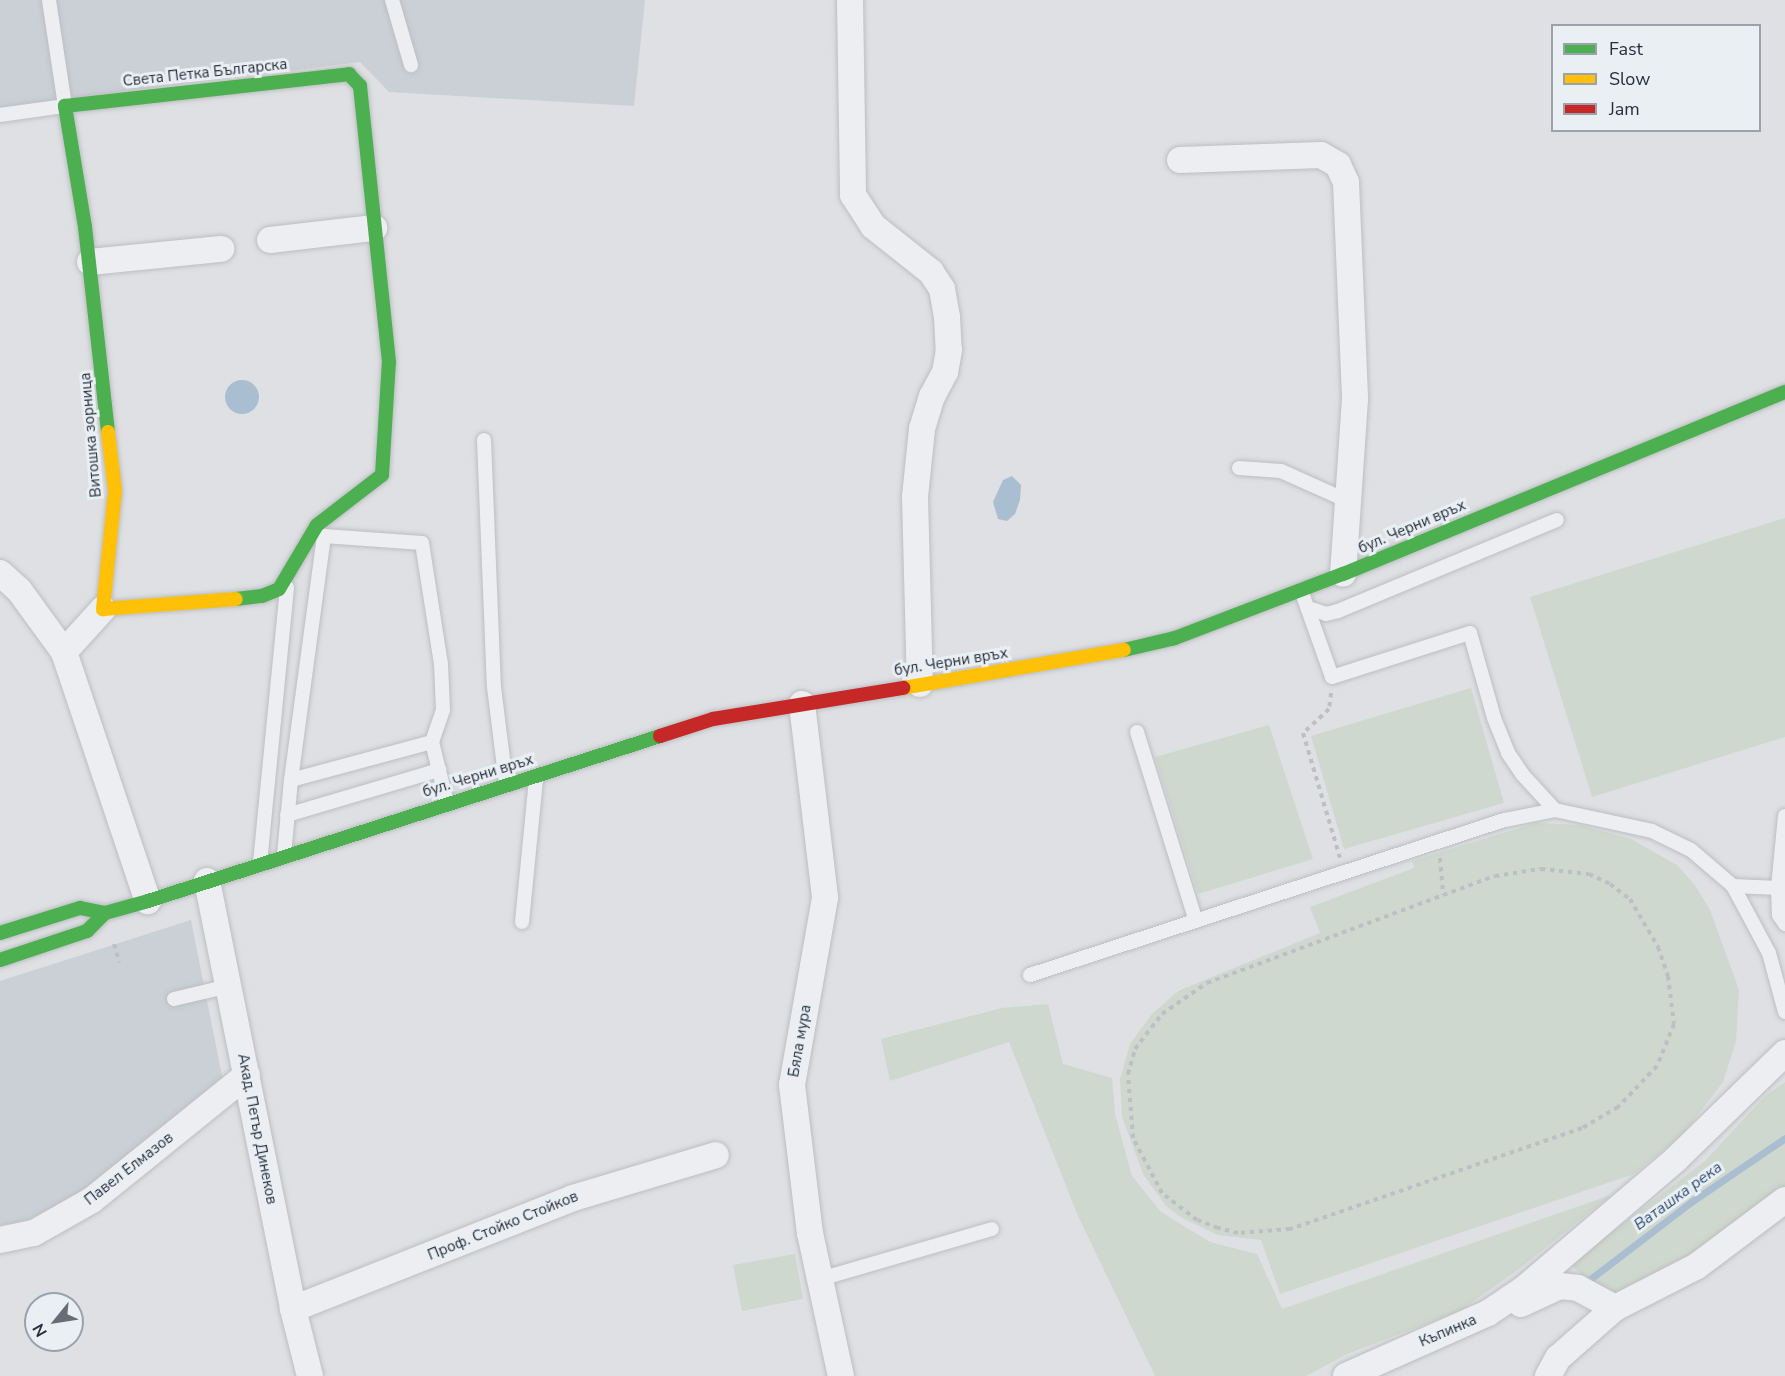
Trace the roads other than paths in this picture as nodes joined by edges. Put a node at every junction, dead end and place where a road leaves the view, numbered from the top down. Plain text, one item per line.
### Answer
1 (49, 0) edge
2 (392, 0) edge
3 (850, 0) edge
4 (411, 65) dead end
5 (65, 106) junction
6 (0, 115) edge
7 (1180, 160) dead end
8 (374, 228) junction
9 (270, 240) dead end
10 (221, 249) dead end
11 (90, 262) junction
12 (1785, 392) edge
13 (484, 440) dead end
14 (1239, 468) dead end
15 (1348, 501) junction
16 (1557, 520) dead end
17 (0, 573) edge
18 (1343, 574) junction
19 (287, 577) junction
20 (1301, 590) junction
21 (1308, 608) junction
22 (103, 609) junction
23 (64, 652) junction
24 (920, 684) junction
25 (802, 704) junction
26 (1137, 732) dead end
27 (432, 742) junction
28 (439, 770) junction
29 (536, 775) junction
30 (291, 780) junction
31 (506, 784) junction
32 (447, 803) junction
33 (1555, 810) junction
34 (287, 815) junction
35 (1785, 816) edge
36 (284, 855) junction
37 (260, 863) junction
38 (207, 881) junction
39 (1732, 886) junction
40 (1778, 888) junction
41 (148, 901) junction
42 (105, 913) junction
43 (1196, 921) junction
44 (522, 922) dead end
45 (1785, 924) edge
46 (0, 933) edge
47 (0, 960) edge
48 (1030, 975) dead end
49 (229, 986) junction
50 (174, 999) dead end
51 (1785, 1012) edge
52 (1785, 1053) edge
53 (247, 1075) junction
54 (716, 1155) dead end
55 (1785, 1200) edge
56 (992, 1229) dead end
57 (0, 1240) edge
58 (820, 1279) junction
59 (1615, 1308) junction
60 (293, 1309) junction
61 (1488, 1313) junction
62 (310, 1376) edge
63 (841, 1376) edge
64 (1346, 1376) edge
65 (1548, 1376) edge

1 - 5 lane
2 - 4 lane
3 - 24 street
5 - 6 lane
5 - 8 main road, Света Петка Българска
5 - 11 main road, Витошка зорница
7 - 15 street
8 - 9 street
8 - 19 main road
10 - 11 street
11 - 22 main road, Витошка зорница
12 - 18 main road, бул. Черни връх
13 - 31 lane
14 - 15 lane
15 - 18 street
16 - 21 lane
17 - 23 street
18 - 20 main road, бул. Черни връх
19 - 22 main road
19 - 37 lane
20 - 21 lane
20 - 24 main road, бул. Черни връх
21 - 33 lane
22 - 23 street
23 - 41 street
24 - 25 main road, бул. Черни връх
25 - 29 main road, бул. Черни връх
25 - 58 street, Бяла мура
26 - 43 lane
27 - 28 lane
27 - 30 lane
27 - 30 lane
28 - 32 lane
28 - 34 lane
29 - 31 main road, бул. Черни връх
29 - 44 lane
30 - 34 lane
31 - 32 main road, бул. Черни връх
32 - 36 main road, бул. Черни връх
33 - 39 lane
33 - 43 lane
34 - 36 lane
35 - 40 lane
36 - 37 main road, бул. Черни връх
37 - 38 main road, бул. Черни връх
38 - 41 main road, бул. Черни връх
38 - 49 street, Акад. Петър Динеков
39 - 40 lane
39 - 51 lane
40 - 45 lane
41 - 42 main road, бул. Черни връх
42 - 46 main road, бул. Черни връх
42 - 47 main road, бул. Черни връх
43 - 48 lane
49 - 50 lane
49 - 53 street, Акад. Петър Динеков
52 - 61 street
53 - 57 street, Павел Елмазов
53 - 60 street, Акад. Петър Динеков
54 - 60 street, Проф. Стойко Стойков
55 - 59 street
56 - 58 lane
58 - 63 street, Бяла мура
59 - 61 street, Къпинка
59 - 65 street
60 - 62 street, Акад. Петър Динеков
61 - 64 street, Къпинка

